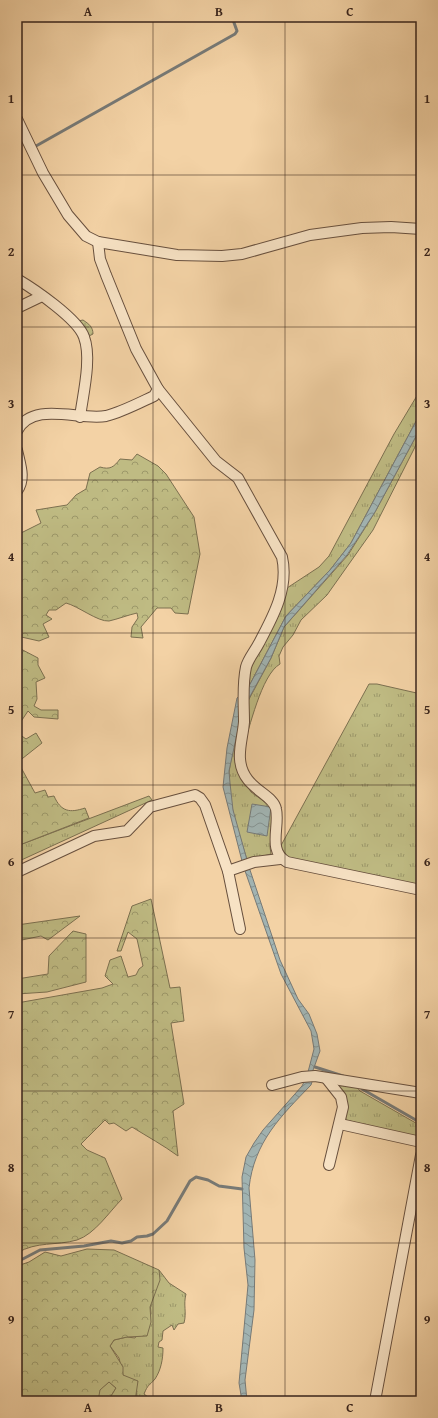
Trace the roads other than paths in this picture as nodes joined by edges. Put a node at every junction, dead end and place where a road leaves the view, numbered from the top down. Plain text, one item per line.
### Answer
1 (17, 118) edge
2 (421, 229) edge
3 (98, 242) junction
4 (17, 278) edge
5 (42, 296) junction
6 (17, 308) edge
7 (158, 389) junction
8 (80, 417) junction
9 (17, 431) edge
10 (17, 450) edge
11 (17, 492) edge
12 (280, 859) junction
13 (232, 869) junction
14 (17, 872) edge
15 (421, 890) edge
16 (240, 929) dead end
17 (326, 1078) junction
18 (272, 1085) dead end
19 (421, 1093) edge
20 (340, 1124) junction
21 (421, 1142) edge
22 (421, 1155) edge
23 (329, 1166) dead end
24 (375, 1401) edge

1 - 3 street
2 - 3 street
3 - 7 street
4 - 5 street
5 - 6 street
5 - 8 street
7 - 8 street
7 - 12 street
8 - 9 street
10 - 11 street
12 - 13 street
12 - 15 street
13 - 14 street
13 - 16 street
17 - 18 street
17 - 19 street
17 - 20 street
20 - 21 street
20 - 23 street
22 - 24 street

